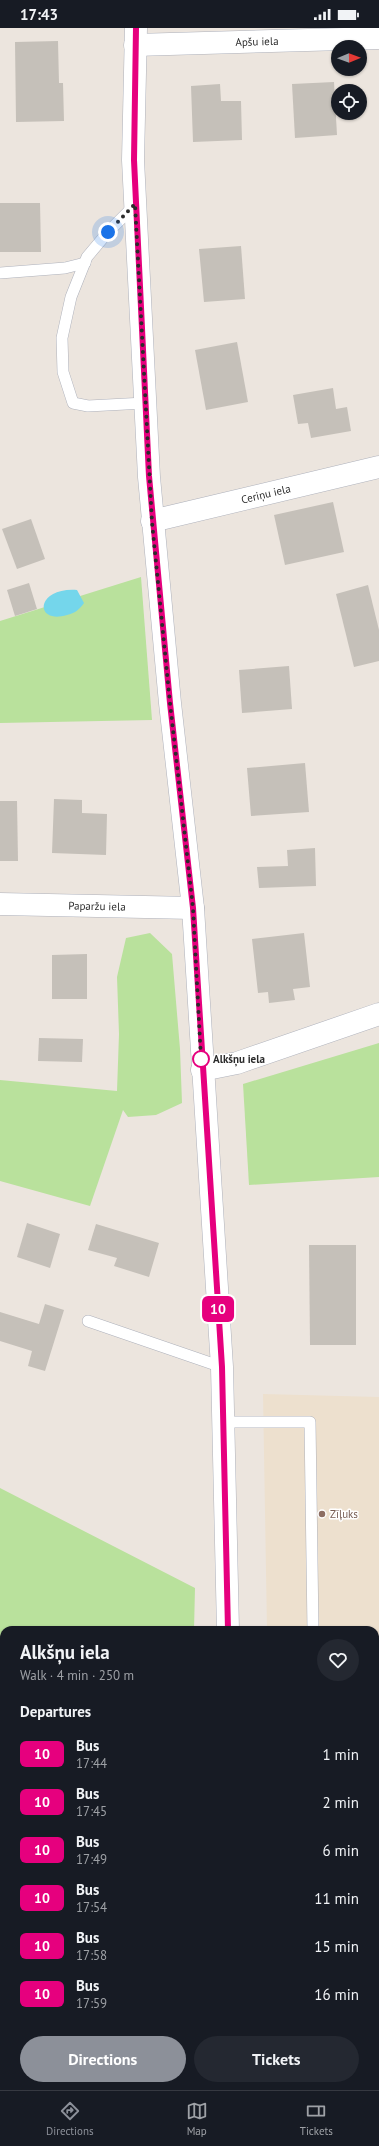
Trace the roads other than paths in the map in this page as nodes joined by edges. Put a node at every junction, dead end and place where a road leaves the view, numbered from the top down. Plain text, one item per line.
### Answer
1 (334, 34) edge
2 (136, 37) edge
3 (379, 38) edge
4 (135, 204) junction
5 (85, 263) junction
6 (0, 273) edge
7 (145, 403) junction
8 (379, 467) edge
9 (152, 522) junction
10 (0, 904) edge
11 (193, 908) junction
12 (379, 1014) edge
13 (202, 1070) junction
14 (88, 1321) dead end
15 (222, 1367) junction
16 (223, 1422) junction
17 (228, 1626) edge
18 (313, 1626) edge

1 - 2 main road, Apšu iela
1 - 3 main road, Apšu iela
2 - 4 main road
4 - 5 lane
4 - 7 main road
5 - 6 lane
5 - 7 lane
7 - 9 main road
8 - 9 main road, Ceriņu iela
9 - 11 main road
10 - 11 main road, Paparžu iela
11 - 13 main road
12 - 13 main road
13 - 15 main road
14 - 15 lane
15 - 16 main road
16 - 17 main road
16 - 18 lane

